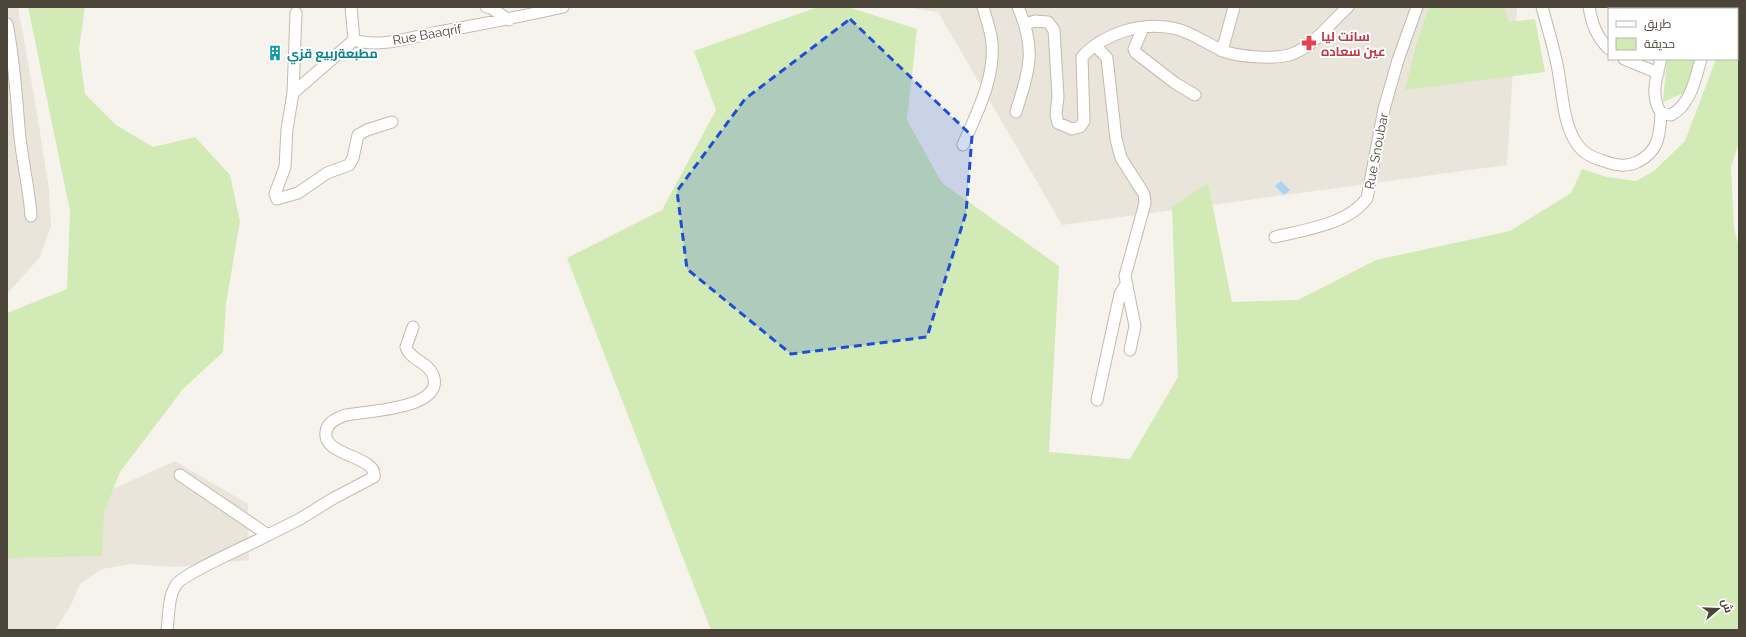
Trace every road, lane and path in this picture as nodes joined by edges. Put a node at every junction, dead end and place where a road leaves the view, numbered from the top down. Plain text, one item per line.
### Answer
1 (351, 7) edge
2 (486, 7) edge
3 (563, 7) edge
4 (983, 7) edge
5 (1018, 7) edge
6 (1234, 7) edge
7 (1348, 7) edge
8 (1416, 7) edge
9 (1542, 7) edge
10 (1589, 7) edge
11 (296, 13) dead end
12 (509, 20) junction
13 (7, 24) edge
14 (1025, 24) junction
15 (1143, 28) junction
16 (354, 40) junction
17 (1095, 45) junction
18 (1608, 47) edge
19 (1222, 51) junction
20 (1627, 60) edge
21 (1661, 60) edge
22 (1701, 60) edge
23 (1658, 73) junction
24 (293, 93) junction
25 (1195, 95) dead end
26 (1016, 112) dead end
27 (1661, 113) junction
28 (392, 122) dead end
29 (963, 145) dead end
30 (31, 216) dead end
31 (1275, 237) dead end
32 (1126, 284) junction
33 (413, 326) dead end
34 (1130, 350) dead end
35 (1097, 400) dead end
36 (180, 475) dead end
37 (268, 535) junction
38 (168, 630) edge

1 - 16 street
2 - 12 street
3 - 12 street, Rue Baaqrif
4 - 29 street
5 - 14 street
6 - 19 street
7 - 19 street
8 - 31 street, Rue Snoubar
9 - 27 street
10 - 18 street
11 - 24 street
12 - 16 street, Rue Baaqrif
13 - 30 street
14 - 17 street
14 - 26 street
15 - 17 street
15 - 19 street
15 - 25 street
16 - 24 street
17 - 32 street
20 - 23 street
21 - 23 street
22 - 27 street
23 - 27 street
24 - 28 street
32 - 34 street
32 - 35 street
33 - 37 street
36 - 37 street
37 - 38 street

